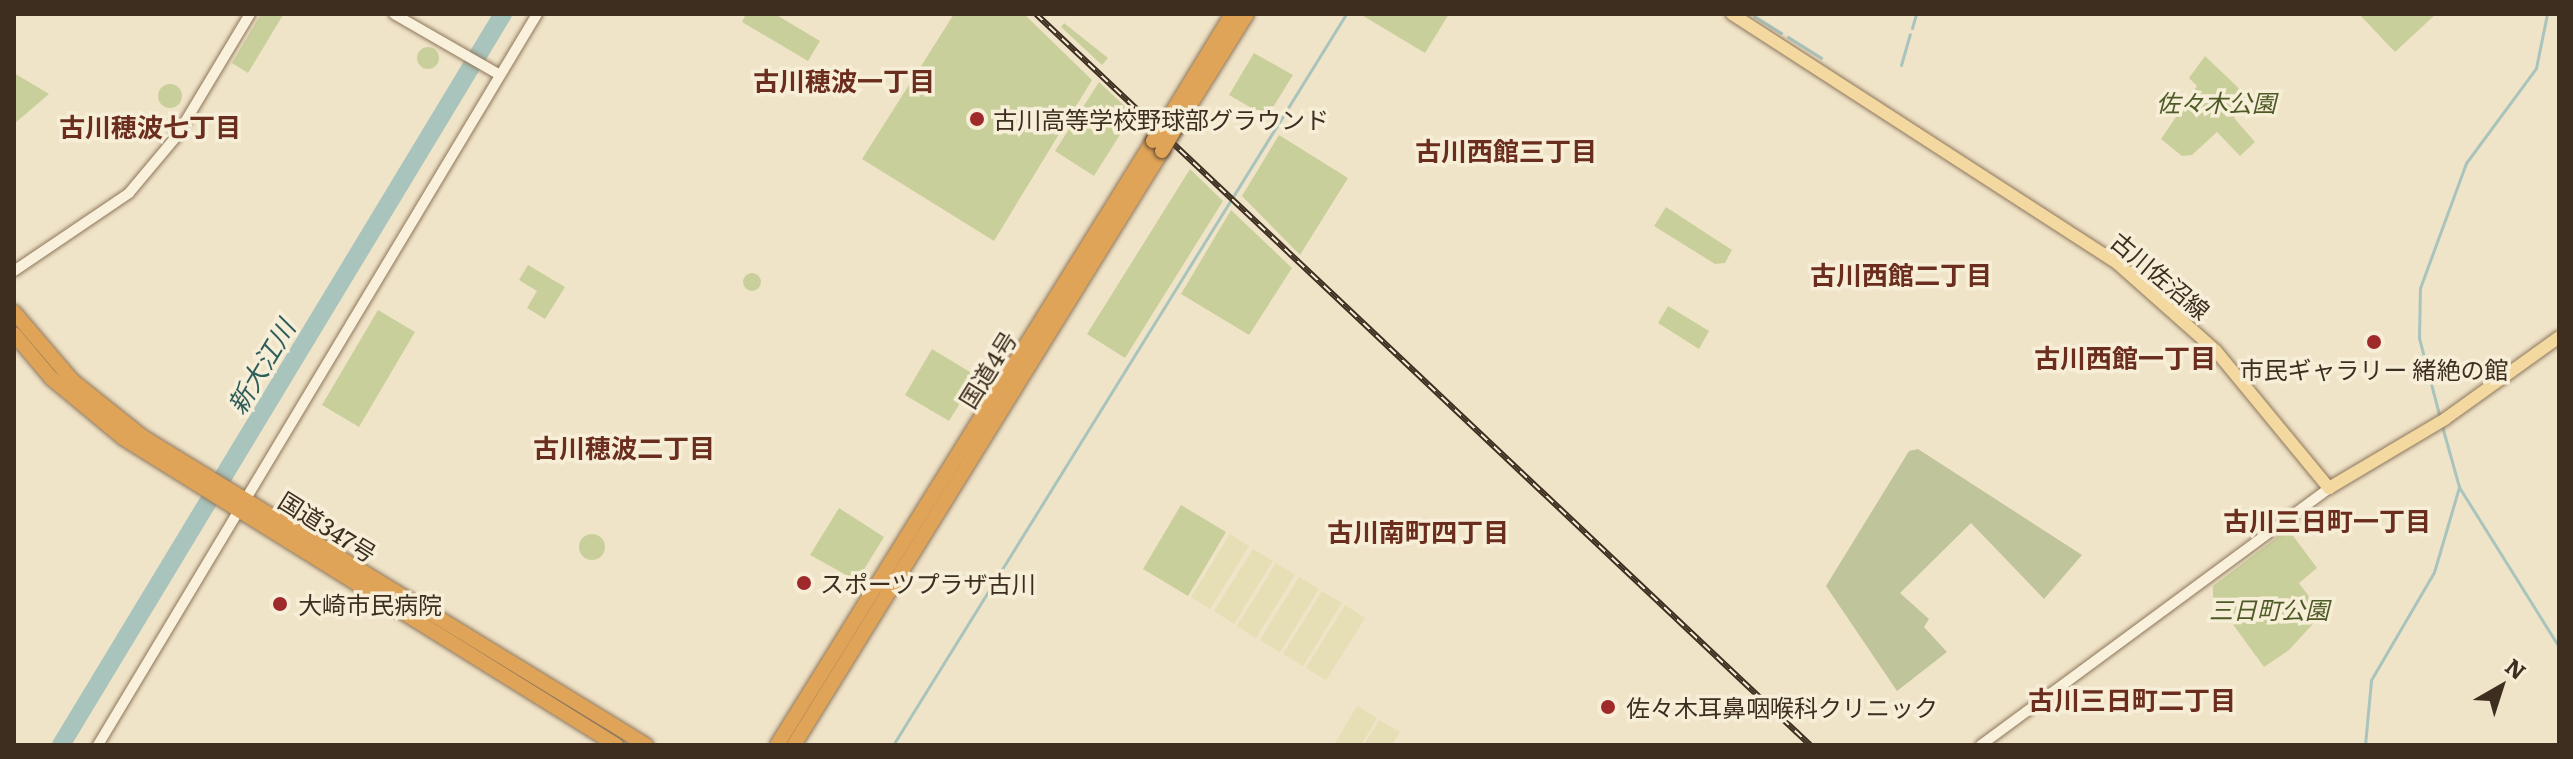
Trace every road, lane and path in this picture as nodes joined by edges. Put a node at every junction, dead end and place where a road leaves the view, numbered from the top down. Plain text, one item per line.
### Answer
1 (250, 14) edge
2 (394, 14) edge
3 (537, 14) edge
4 (1232, 14) edge
5 (1247, 14) edge
6 (1732, 14) edge
7 (500, 75) junction
8 (1173, 122) junction
9 (1158, 146) junction
10 (14, 271) edge
11 (14, 312) edge
12 (14, 334) edge
13 (2558, 335) edge
14 (196, 478) junction
15 (2329, 488) junction
16 (242, 506) junction
17 (98, 745) edge
18 (616, 745) edge
19 (646, 745) edge
20 (777, 745) edge
21 (794, 745) edge
22 (1981, 745) edge

1 - 10 street
2 - 7 street
3 - 7 street
4 - 8 highway, 国道4号
5 - 8 highway, 国道4号
6 - 15 main road, 古川佐沼線
7 - 16 street
8 - 9 highway, 国道4号, bridge
9 - 20 highway, 国道4号
9 - 21 highway, 国道4号
11 - 14 highway, 国道347号
12 - 14 highway, 国道347号
13 - 15 main road
14 - 16 highway, 国道347号
15 - 22 street
16 - 17 street
16 - 18 highway, 国道347号
16 - 19 highway, 国道347号

